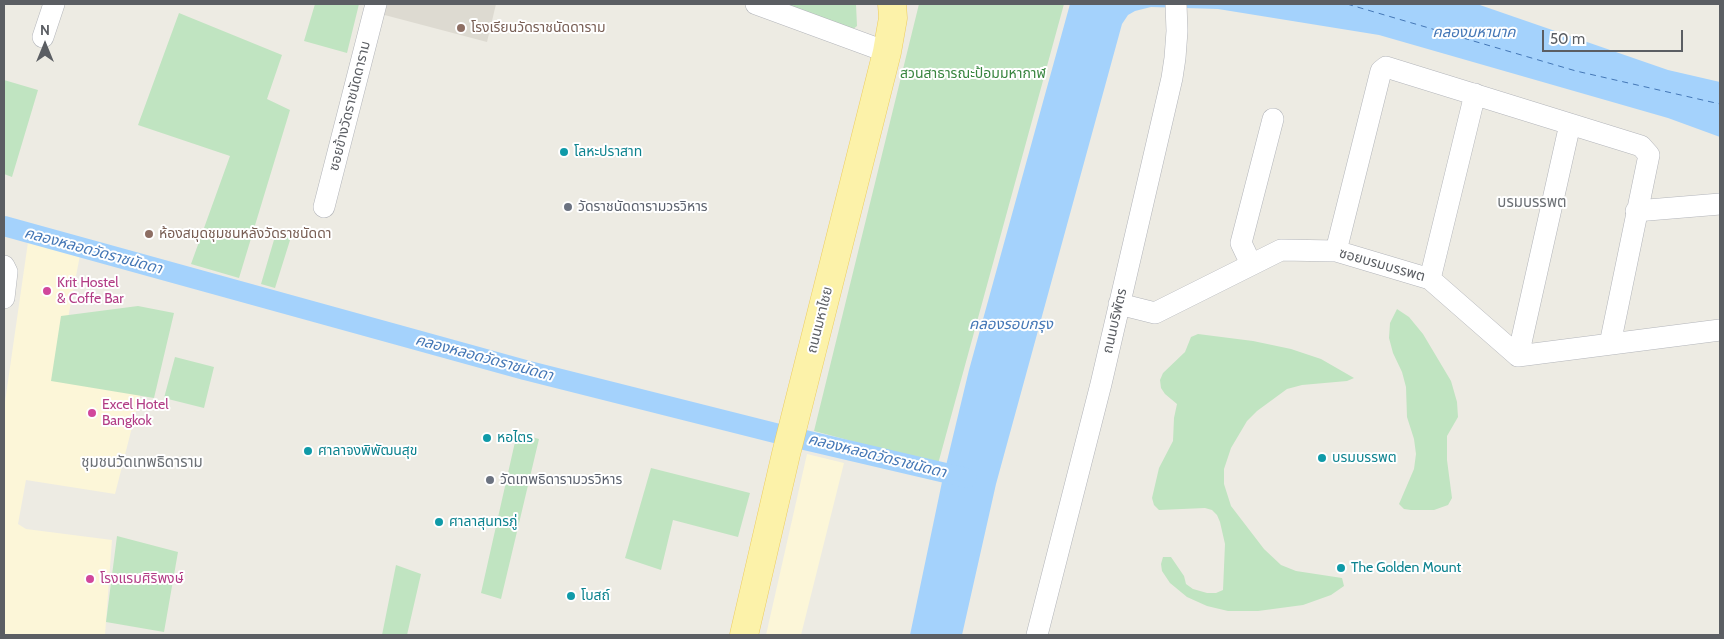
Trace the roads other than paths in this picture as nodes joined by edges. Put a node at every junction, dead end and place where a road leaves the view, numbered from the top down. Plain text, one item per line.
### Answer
1 (54, 4) edge
2 (376, 4) edge
3 (756, 4) edge
4 (892, 4) edge
5 (1176, 8) edge
6 (43, 37) dead end
7 (887, 52) junction
8 (1475, 94) junction
9 (1273, 119) dead end
10 (1570, 124) junction
11 (1720, 204) edge
12 (324, 207) dead end
13 (1636, 210) junction
14 (1336, 251) junction
15 (1251, 264) junction
16 (4, 266) edge
17 (1430, 279) junction
18 (4, 298) edge
19 (1119, 304) junction
20 (1720, 330) edge
21 (1610, 344) junction
22 (1518, 356) junction
23 (744, 635) edge
24 (1037, 635) edge

1 - 6 street
2 - 12 street, ซอยข้างวัดราชนัดดาราม
3 - 7 street
4 - 7 main road, ถนนมหาไชย
5 - 19 street, ถนนบริพัตร
7 - 23 main road, ถนนมหาไชย
8 - 10 street
8 - 14 street
8 - 17 street
9 - 15 street
10 - 13 street
10 - 22 street
11 - 13 street
13 - 21 street
14 - 15 street, ซอยบรมบรรพต
14 - 17 street, ซอยบรมบรรพต
15 - 19 street, ซอยบรมบรรพต
16 - 18 street
17 - 22 street, ซอยบรมบรรพต
19 - 24 street, ถนนบริพัตร
20 - 21 street
21 - 22 street

